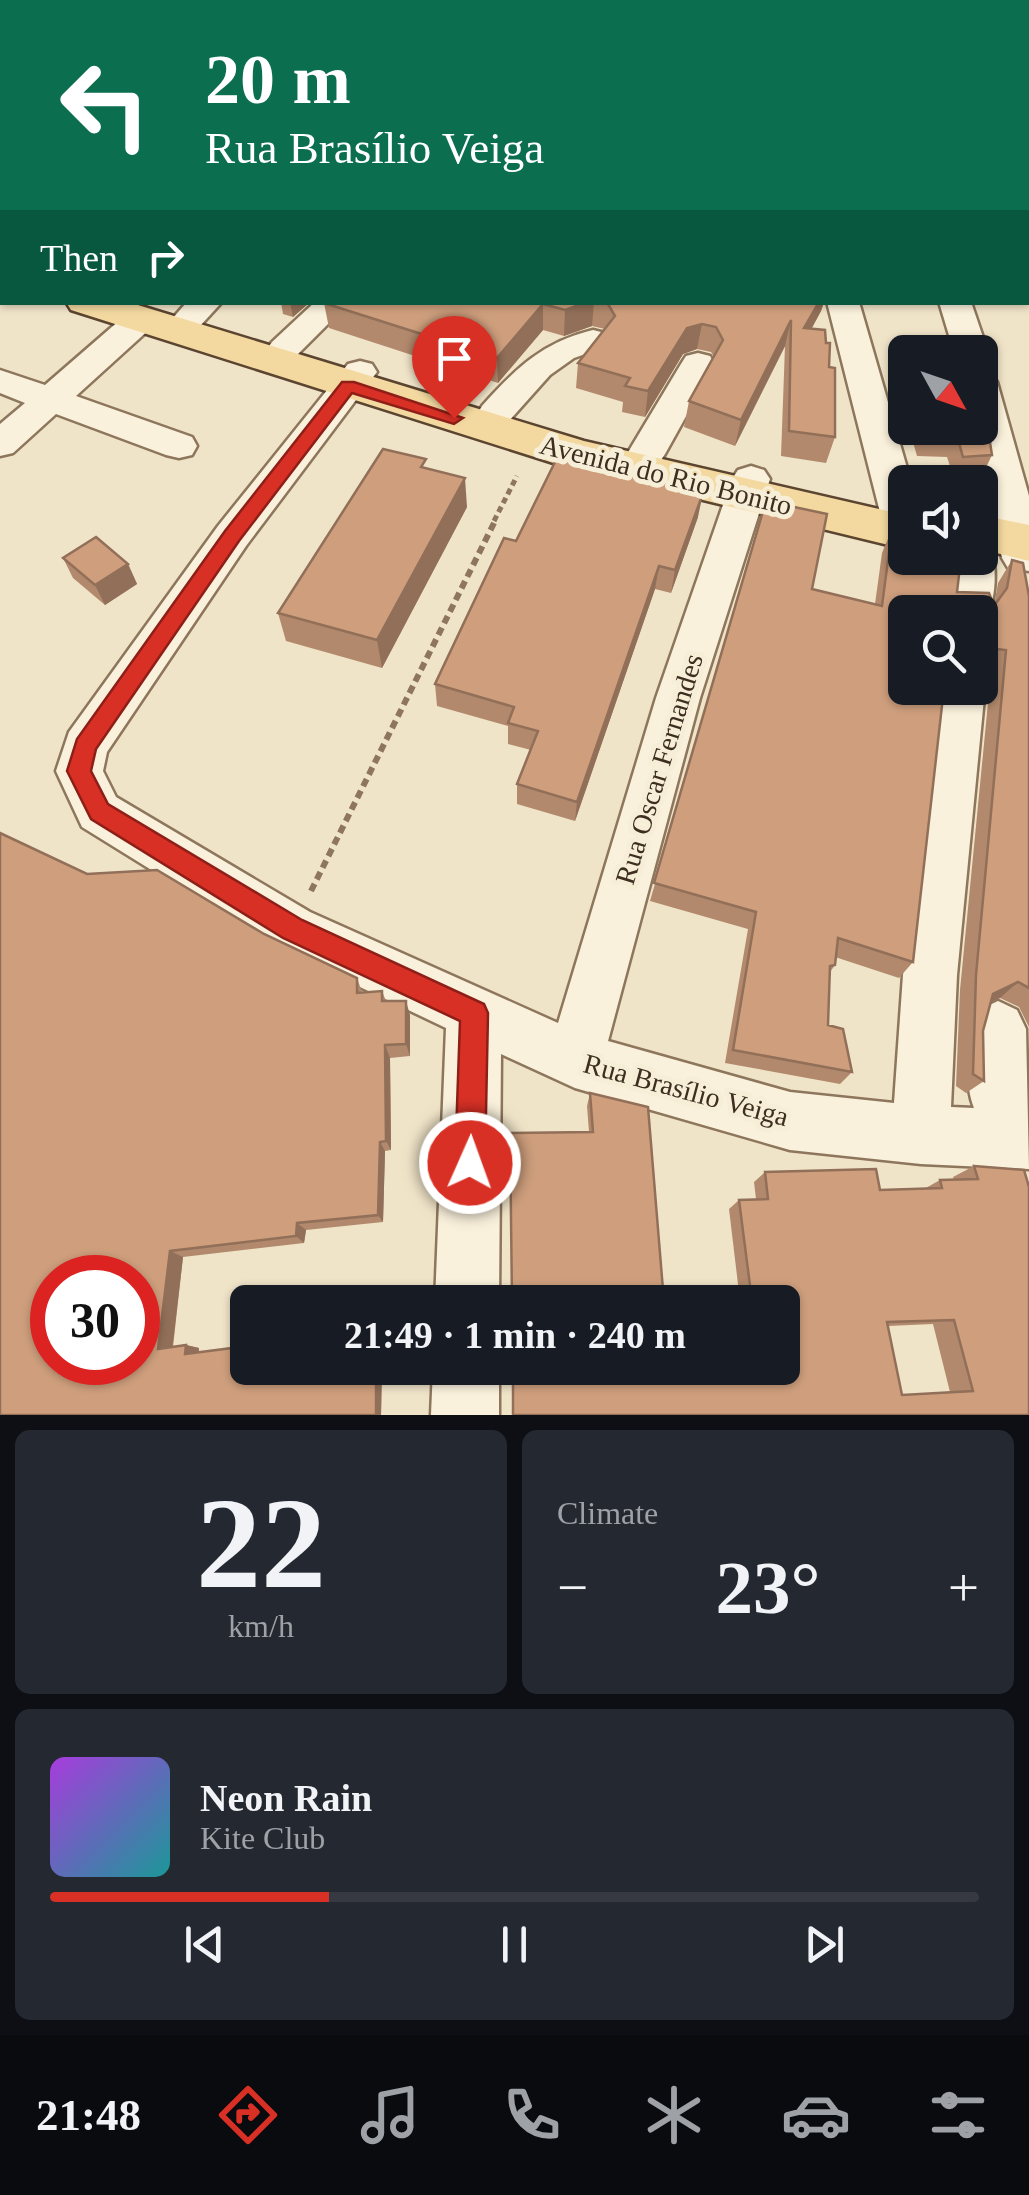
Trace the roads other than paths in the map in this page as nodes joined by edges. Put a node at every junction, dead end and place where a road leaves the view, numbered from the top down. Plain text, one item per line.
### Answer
1 (103, 305) edge
2 (331, 305) edge
3 (844, 305) edge
4 (956, 305) edge
5 (137, 311) edge
6 (197, 311) edge
7 (965, 335) edge
8 (594, 340) edge
9 (284, 349) junction
10 (698, 364) dead end
11 (354, 379) junction
12 (0, 381) edge
13 (51, 398) junction
14 (495, 414) junction
15 (998, 439) edge
16 (0, 444) edge
17 (179, 446) dead end
18 (646, 454) junction
19 (889, 465) edge
20 (748, 488) junction
21 (888, 517) edge
22 (1005, 548) edge
23 (979, 595) edge
24 (961, 705) edge
25 (474, 1013) junction
26 (998, 1029) dead end
27 (575, 1060) junction
28 (921, 1135) junction
29 (1023, 1140) edge
30 (467, 1285) edge
31 (466, 1385) edge
32 (465, 1415) edge

1 - 5 main road, Avenida do Rio Bonito
2 - 9 street
3 - 19 street
4 - 7 street
5 - 6 main road, Avenida do Rio Bonito
5 - 11 main road, Avenida do Rio Bonito
5 - 13 street
6 - 9 main road, Avenida do Rio Bonito
8 - 14 street
9 - 11 main road, Avenida do Rio Bonito
10 - 18 street
11 - 14 main road, Avenida do Rio Bonito
11 - 20 main road, Avenida do Rio Bonito
11 - 25 street, Rua Brasílio Veiga
12 - 13 street
13 - 16 street
13 - 17 street
14 - 18 main road, Avenida do Rio Bonito
15 - 22 street
18 - 20 main road, Avenida do Rio Bonito
20 - 21 main road, Avenida do Rio Bonito
20 - 27 street, Rua Oscar Fernandes
22 - 23 street
24 - 28 street
25 - 27 street, Rua Brasílio Veiga
25 - 30 street
26 - 29 street
27 - 28 street, Rua Brasílio Veiga
28 - 29 street, Rua Brasílio Veiga
31 - 32 street

